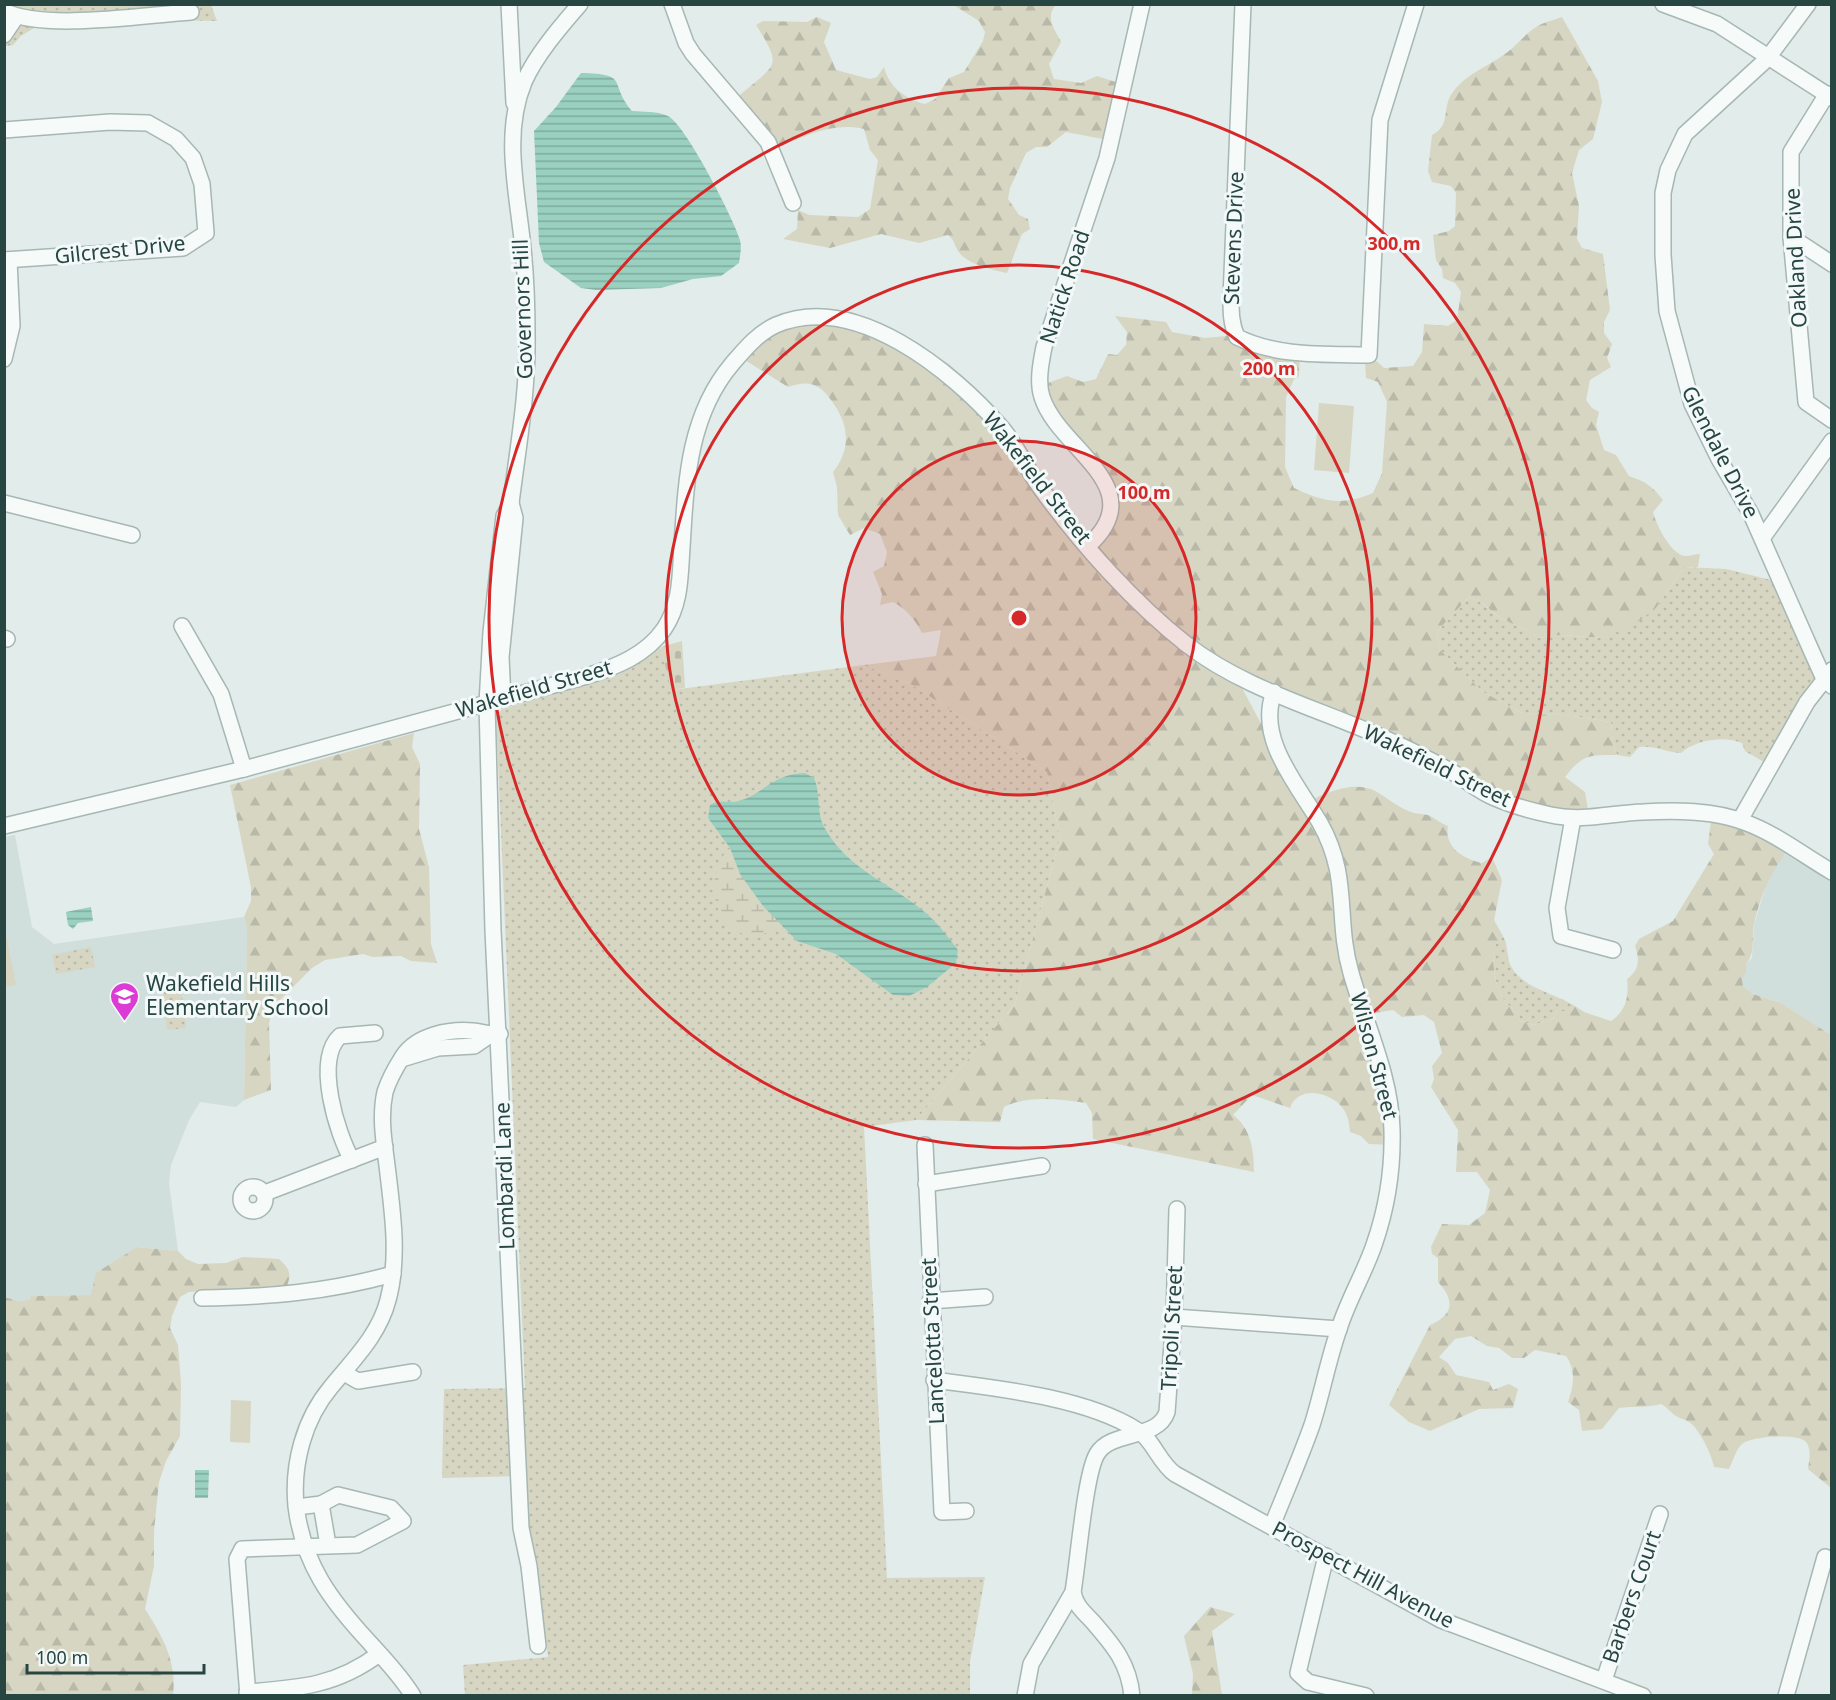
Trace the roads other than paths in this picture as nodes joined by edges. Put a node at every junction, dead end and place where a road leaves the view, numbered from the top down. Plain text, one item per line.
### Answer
1 (509, 4) edge
2 (580, 4) edge
3 (672, 4) edge
4 (1142, 4) edge
5 (1243, 4) edge
6 (1416, 4) edge
7 (1663, 4) edge
8 (1808, 4) edge
9 (191, 12) dead end
10 (10, 14) edge
11 (4, 35) edge
12 (1767, 59) junction
13 (1829, 96) edge
14 (515, 115) junction
15 (4, 130) edge
16 (792, 203) dead end
17 (1791, 237) junction
18 (7, 260) edge
19 (1832, 264) edge
20 (4, 359) edge
21 (1832, 420) edge
22 (1832, 441) edge
23 (4, 503) edge
24 (511, 503) junction
25 (132, 535) dead end
26 (1763, 537) junction
27 (1088, 546) junction
28 (182, 626) dead end
29 (1829, 678) edge
30 (1274, 693) junction
31 (503, 699) junction
32 (487, 704) junction
33 (244, 769) junction
34 (1573, 818) junction
35 (1740, 820) junction
36 (4, 826) edge
37 (1832, 872) edge
38 (1613, 950) dead end
39 (375, 1033) dead end
40 (495, 1034) junction
41 (925, 1145) dead end
42 (385, 1147) junction
43 (352, 1160) junction
44 (1042, 1166) dead end
45 (926, 1184) junction
46 (265, 1193) dead end
47 (1177, 1209) dead end
48 (393, 1274) junction
49 (985, 1297) dead end
50 (202, 1298) dead end
51 (930, 1301) junction
52 (1174, 1317) junction
53 (1339, 1329) junction
54 (412, 1372) dead end
55 (344, 1373) junction
56 (934, 1380) junction
57 (1140, 1431) junction
58 (321, 1504) junction
59 (297, 1507) junction
60 (966, 1511) dead end
61 (1660, 1514) dead end
62 (1272, 1527) junction
63 (303, 1545) junction
64 (328, 1545) junction
65 (1326, 1556) junction
66 (1825, 1557) dead end
67 (1073, 1592) junction
68 (538, 1646) dead end
69 (379, 1654) junction
70 (1604, 1680) junction
71 (247, 1694) edge
72 (1636, 1694) edge
73 (413, 1695) edge
74 (1025, 1695) edge
75 (1132, 1695) edge
76 (1366, 1695) edge
77 (1786, 1695) edge

1 - 14 street, Governors Hill
2 - 14 street, Governors Hill
3 - 16 street
4 - 27 street, Natick Road
5 - 6 street, Stevens Drive
7 - 12 street
8 - 12 street, Glendale Drive
9 - 10 street
10 - 11 street
12 - 13 street
12 - 26 street, Glendale Drive
13 - 17 street, Oakland Drive
14 - 24 street, Governors Hill
15 - 18 street, Gilcrest Drive
17 - 19 street
17 - 21 street, Oakland Drive
18 - 20 street
22 - 26 street
23 - 25 street
24 - 31 street, Governors Hill
24 - 32 street, Governors Hill
26 - 29 street, Glendale Drive
27 - 30 street, Wakefield Street
27 - 31 street, Wakefield Street
28 - 33 street
29 - 35 street
30 - 34 street, Wakefield Street
30 - 53 street, Wilson Street
31 - 32 street, Wakefield Street
32 - 33 street, Wakefield Street
32 - 40 street, Lombardi Lane
33 - 36 street, Wakefield Street
34 - 35 street, Wakefield Street
34 - 38 street
35 - 37 street, Wakefield Street
39 - 43 street
40 - 42 street
40 - 68 street, Lombardi Lane
41 - 45 street, Lancelotta Street
42 - 43 street
42 - 48 street
43 - 46 street
44 - 45 street
45 - 51 street, Lancelotta Street
47 - 52 street, Tripoli Street
48 - 50 street
48 - 55 street
49 - 51 street
51 - 56 street, Lancelotta Street
52 - 53 street
52 - 57 street, Tripoli Street
53 - 62 street, Wilson Street
54 - 55 street
55 - 59 street
56 - 57 street
56 - 60 street, Lancelotta Street
57 - 62 street, Prospect Hill Avenue
57 - 67 street
58 - 59 street
58 - 64 street
58 - 64 street
59 - 63 street
61 - 70 street, Barbers Court
62 - 65 street, Prospect Hill Avenue
63 - 64 street
63 - 69 street
63 - 71 street
65 - 70 street, Prospect Hill Avenue
65 - 76 street
66 - 77 street
67 - 74 street
67 - 75 street
69 - 71 street
69 - 73 street
70 - 72 street, Prospect Hill Avenue

